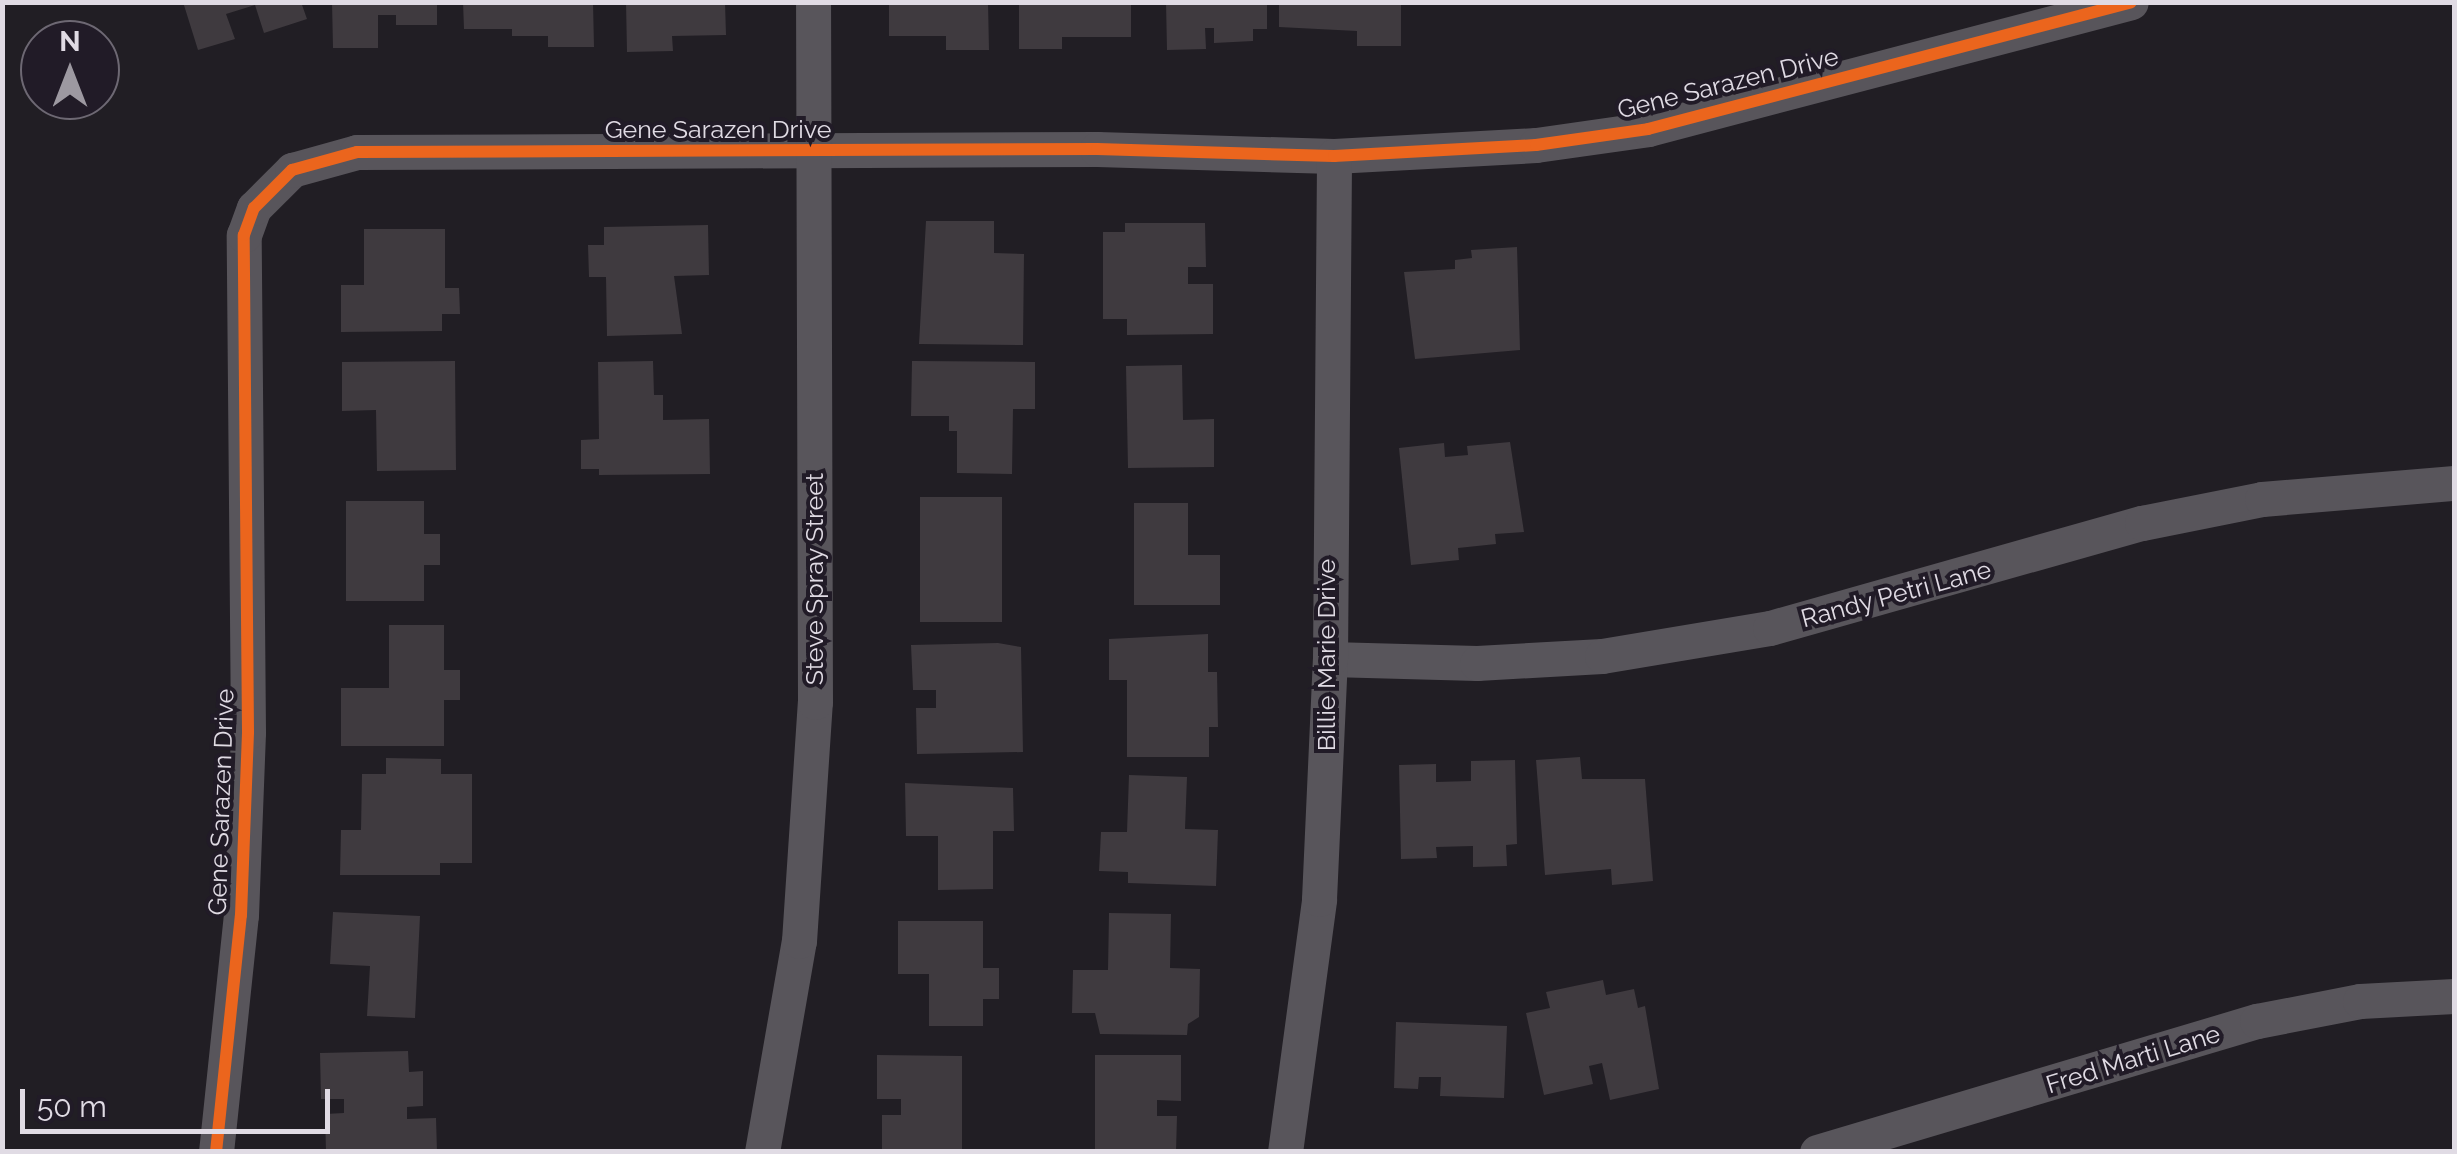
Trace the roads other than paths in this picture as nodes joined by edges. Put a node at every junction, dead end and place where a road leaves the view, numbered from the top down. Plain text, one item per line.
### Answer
1 (813, 2) edge
2 (2130, 2) edge
3 (814, 152) junction
4 (1334, 156) junction
5 (2454, 483) edge
6 (1330, 659) junction
7 (2454, 996) edge
8 (216, 1152) edge
9 (762, 1152) edge
10 (1285, 1152) edge
11 (1817, 1152) edge

1 - 3 street, Steve Spray Street
2 - 4 street, Gene Sarazen Drive
3 - 4 street, Gene Sarazen Drive
3 - 8 street, Gene Sarazen Drive
3 - 9 street, Steve Spray Street
4 - 6 street, Billie Marie Drive
5 - 6 street, Randy Petri Lane
6 - 10 street, Billie Marie Drive
7 - 11 street, Fred Marti Lane

